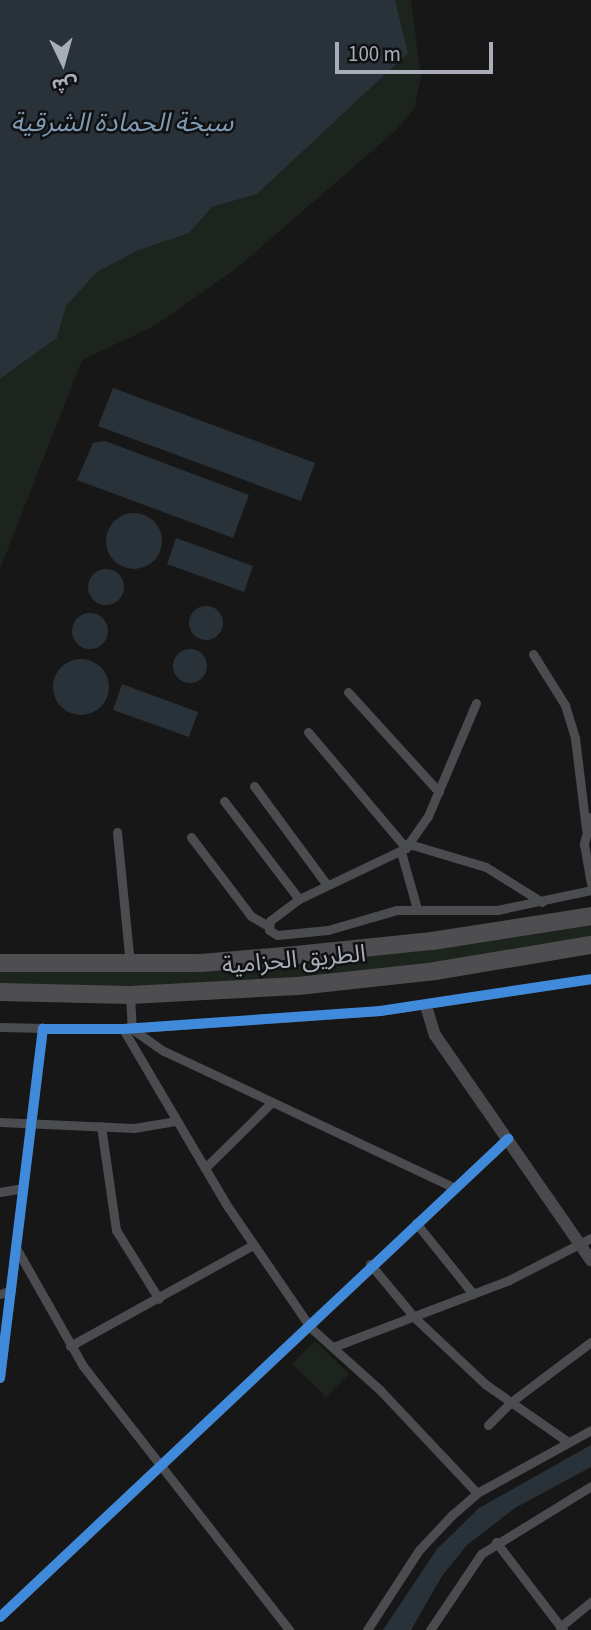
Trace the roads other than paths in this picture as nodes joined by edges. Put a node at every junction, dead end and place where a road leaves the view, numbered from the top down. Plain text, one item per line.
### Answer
1 (533, 654) dead end
2 (348, 692) dead end
3 (476, 703) dead end
4 (308, 732) dead end
5 (254, 786) dead end
6 (439, 792) junction
7 (224, 801) dead end
8 (591, 817) edge
9 (586, 829) junction
10 (117, 832) dead end
11 (191, 836) dead end
12 (405, 848) junction
13 (591, 883) edge
14 (327, 885) junction
15 (591, 890) edge
16 (299, 899) junction
17 (542, 902) junction
18 (416, 909) junction
19 (591, 916) edge
20 (268, 926) junction
21 (591, 946) edge
22 (0, 964) edge
23 (130, 965) junction
24 (591, 979) edge
25 (0, 992) edge
26 (130, 995) junction
27 (426, 1006) junction
28 (0, 1027) edge
29 (46, 1028) junction
30 (128, 1029) junction
31 (272, 1102) junction
32 (30, 1121) junction
33 (176, 1121) junction
34 (0, 1122) edge
35 (101, 1126) junction
36 (508, 1139) junction
37 (205, 1168) junction
38 (23, 1188) junction
39 (455, 1188) junction
40 (0, 1192) edge
41 (416, 1223) junction
42 (585, 1241) edge
43 (253, 1245) junction
44 (16, 1248) junction
45 (591, 1260) edge
46 (370, 1265) junction
47 (11, 1290) junction
48 (0, 1294) edge
49 (472, 1294) junction
50 (159, 1299) junction
51 (415, 1318) junction
52 (311, 1328) junction
53 (591, 1342) edge
54 (71, 1346) junction
55 (333, 1347) junction
56 (0, 1378) edge
57 (511, 1402) junction
58 (488, 1425) dead end
59 (591, 1430) edge
60 (568, 1442) junction
61 (161, 1466) junction
62 (591, 1486) edge
63 (477, 1493) junction
64 (496, 1542) junction
65 (591, 1602) edge
66 (0, 1617) edge
67 (562, 1628) edge
68 (289, 1630) edge
69 (367, 1630) edge
70 (430, 1630) edge

1 - 9 street
2 - 6 street
3 - 6 street
4 - 12 street
5 - 14 street
6 - 12 street
7 - 16 street
8 - 9 street
9 - 13 street
10 - 23 street
11 - 20 street
12 - 14 street
12 - 17 street
12 - 18 street
14 - 16 street
15 - 17 street
16 - 20 street
17 - 18 street
18 - 20 street
19 - 23 highway, الطريق الحزامية
21 - 26 highway, الطريق الحزامية
22 - 23 highway, الطريق الحزامية
24 - 27 street
25 - 26 highway, الطريق الحزامية
26 - 30 street
27 - 30 street
27 - 36 street
28 - 29 street
29 - 30 street
29 - 32 street
30 - 31 street
30 - 33 street
31 - 37 street
31 - 39 street
32 - 34 street
32 - 35 street
32 - 38 street
33 - 35 street
33 - 37 street
35 - 50 street
36 - 39 street
36 - 42 street
37 - 43 street
38 - 40 street
38 - 44 street
39 - 41 street
41 - 46 street
41 - 49 street
42 - 45 street
42 - 49 street
43 - 50 street
43 - 52 street
44 - 47 street
44 - 54 street
46 - 51 street
46 - 52 street
47 - 48 street
47 - 56 street
49 - 51 street
50 - 54 street
51 - 55 street
51 - 57 street
52 - 55 street
52 - 61 street
53 - 57 street
54 - 61 street
55 - 63 street
57 - 58 street
57 - 60 street
59 - 60 street
60 - 63 street
61 - 66 street
61 - 68 street
62 - 64 street
63 - 69 street
64 - 67 street
64 - 70 street
65 - 67 street

